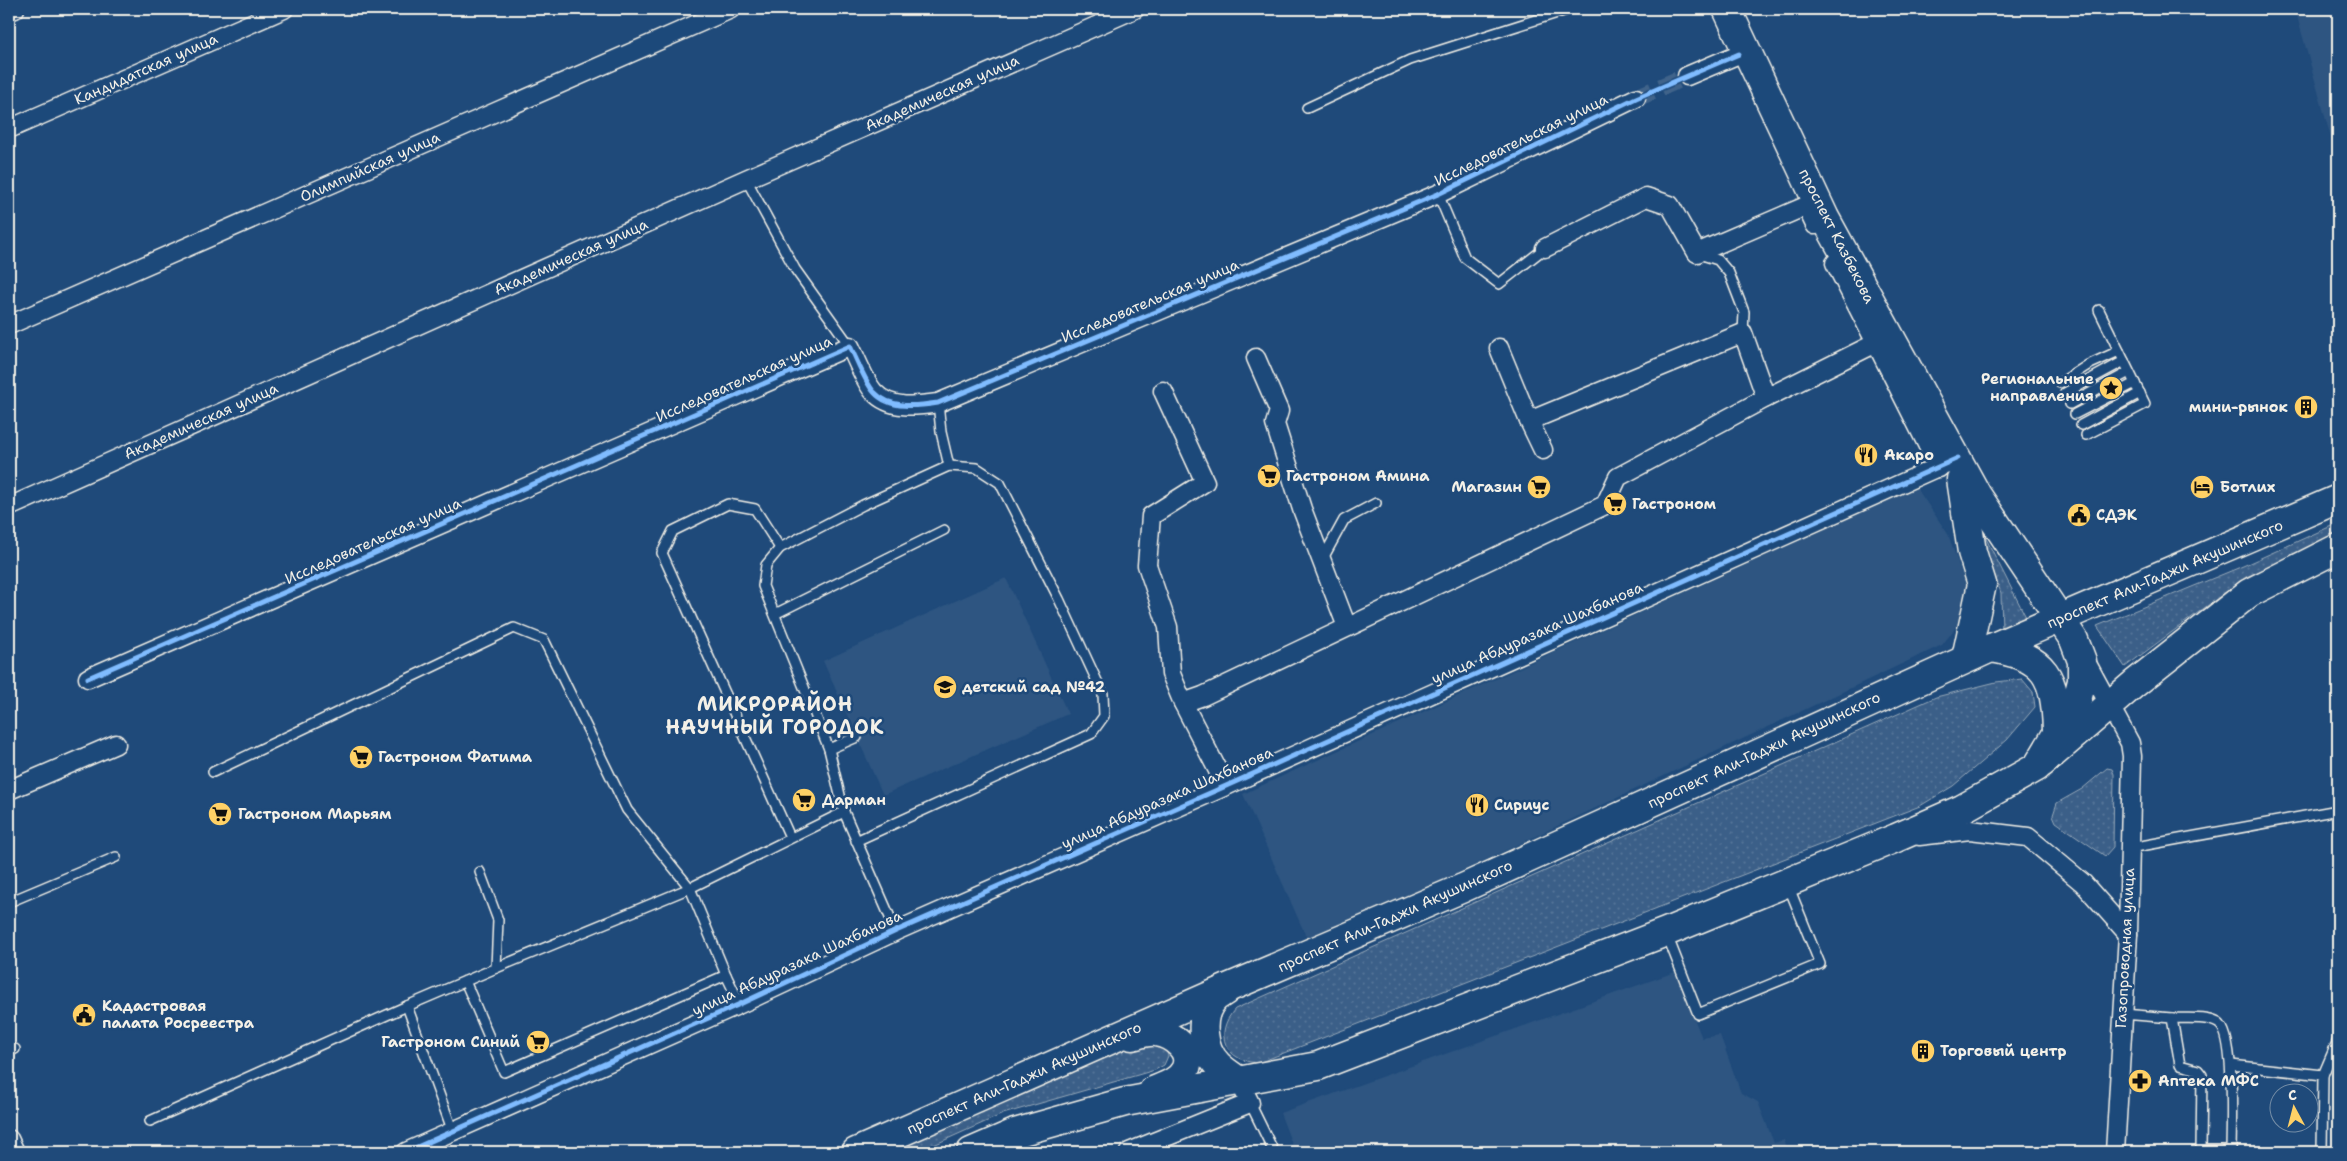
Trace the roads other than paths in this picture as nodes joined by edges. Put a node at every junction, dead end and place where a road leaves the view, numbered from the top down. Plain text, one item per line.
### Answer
1 (15, 9) edge
2 (284, 9) edge
3 (731, 9) edge
4 (1135, 9) edge
5 (1570, 9) edge
6 (1717, 9) edge
7 (1727, 9) edge
8 (9, 11) edge
9 (1739, 54) junction
10 (1687, 76) tunnel mouth
11 (1636, 98) tunnel mouth
12 (1306, 108) dead end
13 (9, 128) edge
14 (746, 179) junction
15 (1438, 194) junction
16 (1806, 206) junction
17 (1546, 248) joint
18 (1697, 253) junction
19 (2099, 310) dead end
20 (9, 324) edge
21 (1743, 333) junction
22 (1876, 343) junction
23 (850, 346) junction
24 (1499, 348) dead end
25 (2119, 351) junction
26 (1256, 358) dead end
27 (2124, 361) junction
28 (2129, 372) junction
29 (2060, 382) dead end
30 (2134, 383) junction
31 (1163, 391) dead end
32 (2065, 393) dead end
33 (2140, 393) junction
34 (1766, 398) junction
35 (938, 403) junction
36 (2070, 404) dead end
37 (2075, 414) dead end
38 (1529, 421) junction
39 (2081, 425) dead end
40 (2086, 435) dead end
41 (1543, 450) dead end
42 (1949, 463) junction
43 (949, 466) junction
44 (2338, 499) edge
45 (1376, 503) dead end
46 (9, 507) edge
47 (944, 530) dead end
48 (780, 548) junction
49 (2338, 548) edge
50 (1322, 561) junction
51 (775, 614) junction
52 (1347, 627) junction
53 (2068, 629) junction
54 (1979, 653) junction
55 (88, 678) dead end
56 (1183, 704) junction
57 (2110, 705) junction
58 (2057, 730) junction
59 (857, 737) dead end
60 (116, 744) dead end
61 (830, 749) junction
62 (2036, 767) junction
63 (213, 772) dead end
64 (1226, 786) junction
65 (9, 790) edge
66 (2338, 810) edge
67 (844, 812) junction
68 (790, 837) junction
69 (1896, 838) junction
70 (856, 841) junction
71 (2130, 848) junction
72 (116, 857) dead end
73 (480, 872) dead end
74 (1786, 882) junction
75 (690, 888) junction
76 (9, 902) edge
77 (896, 931) junction
78 (1666, 932) junction
79 (2128, 934) junction
80 (496, 968) junction
81 (726, 975) junction
82 (466, 981) junction
83 (1230, 987) junction
84 (740, 1004) junction
85 (406, 1006) junction
86 (2123, 1014) junction
87 (2172, 1018) junction
88 (1111, 1040) junction
89 (2338, 1040) edge
90 (2231, 1065) junction
91 (2323, 1074) junction
92 (1245, 1092) junction
93 (1125, 1102) junction
94 (150, 1121) dead end
95 (453, 1132) junction
96 (9, 1139) edge
97 (2231, 1151) edge
98 (15, 1152) edge
99 (406, 1152) edge
100 (856, 1152) edge
101 (972, 1152) edge
102 (1129, 1152) edge
103 (1274, 1152) edge
104 (2115, 1152) edge
105 (2322, 1152) edge

1 - 8 street
2 - 13 street, Кандидатская улица
3 - 20 street, Олимпийская улица
4 - 14 street, Академическая улица
5 - 12 lane
6 - 9 street
7 - 42 main road, проспект Казбекова
9 - 10 street
9 - 16 street
11 - 15 street, Исследовательская улица
14 - 23 lane
14 - 46 street, Академическая улица
15 - 17 lane
15 - 35 street, Исследовательская улица
16 - 18 street
16 - 22 street
17 - 18 street
18 - 21 lane
19 - 25 lane
21 - 34 street
21 - 38 street
22 - 34 street
22 - 42 street
23 - 35 street, Исследовательская улица
23 - 55 street, Исследовательская улица
24 - 38 street
25 - 27 lane
25 - 29 lane
26 - 50 street
27 - 28 lane
27 - 32 lane
28 - 30 lane
28 - 36 lane
30 - 33 lane
30 - 37 lane
31 - 56 street
33 - 39 lane
33 - 40 lane
34 - 52 street
35 - 43 lane
38 - 41 street
42 - 53 main road, проспект Казбекова
42 - 54 main road
42 - 64 street, улица Абдуразака Шахбанова
43 - 48 lane
43 - 70 lane
44 - 53 main road, проспект Али-Гаджи Акушинского
45 - 50 lane
47 - 51 lane
48 - 51 lane
48 - 68 lane
49 - 57 main road
50 - 52 street
51 - 61 lane
52 - 56 street
53 - 54 main road, проспект Али-Гаджи Акушинского
53 - 57 street
53 - 58 main road, проспект Казбекова
54 - 58 main road
54 - 83 main road, проспект Али-Гаджи Акушинского
56 - 64 street
57 - 62 main road
57 - 71 street, Газопроводная улица
58 - 62 main road, проспект Казбекова
59 - 61 lane
60 - 65 street
61 - 67 lane
62 - 69 main road
63 - 75 lane
64 - 77 street, улица Абдуразака Шахбанова
66 - 71 lane
67 - 68 lane
67 - 70 lane
68 - 75 lane
69 - 74 main road
69 - 79 street
70 - 77 lane
71 - 79 street, Газопроводная улица
72 - 76 lane
73 - 80 lane
74 - 78 main road
74 - 78 lane
75 - 80 lane
75 - 81 lane
77 - 84 street, улица Абдуразака Шахбанова
78 - 92 main road
79 - 86 street, Газопроводная улица
80 - 82 lane
81 - 82 lane
81 - 84 lane
82 - 85 lane
83 - 88 main road, проспект Али-Гаджи Акушинского
83 - 92 main road
84 - 95 street, улица Абдуразака Шахбанова
85 - 94 lane
85 - 95 lane
86 - 87 lane
86 - 104 street, Газопроводная улица
87 - 90 lane
87 - 97 lane
88 - 93 main road
88 - 100 main road, проспект Али-Гаджи Акушинского
89 - 91 lane
90 - 91 lane
90 - 97 lane
91 - 105 lane
92 - 93 main road
92 - 102 street
92 - 103 lane
93 - 101 main road
95 - 99 street, улица Абдуразака Шахбанова
96 - 98 street

